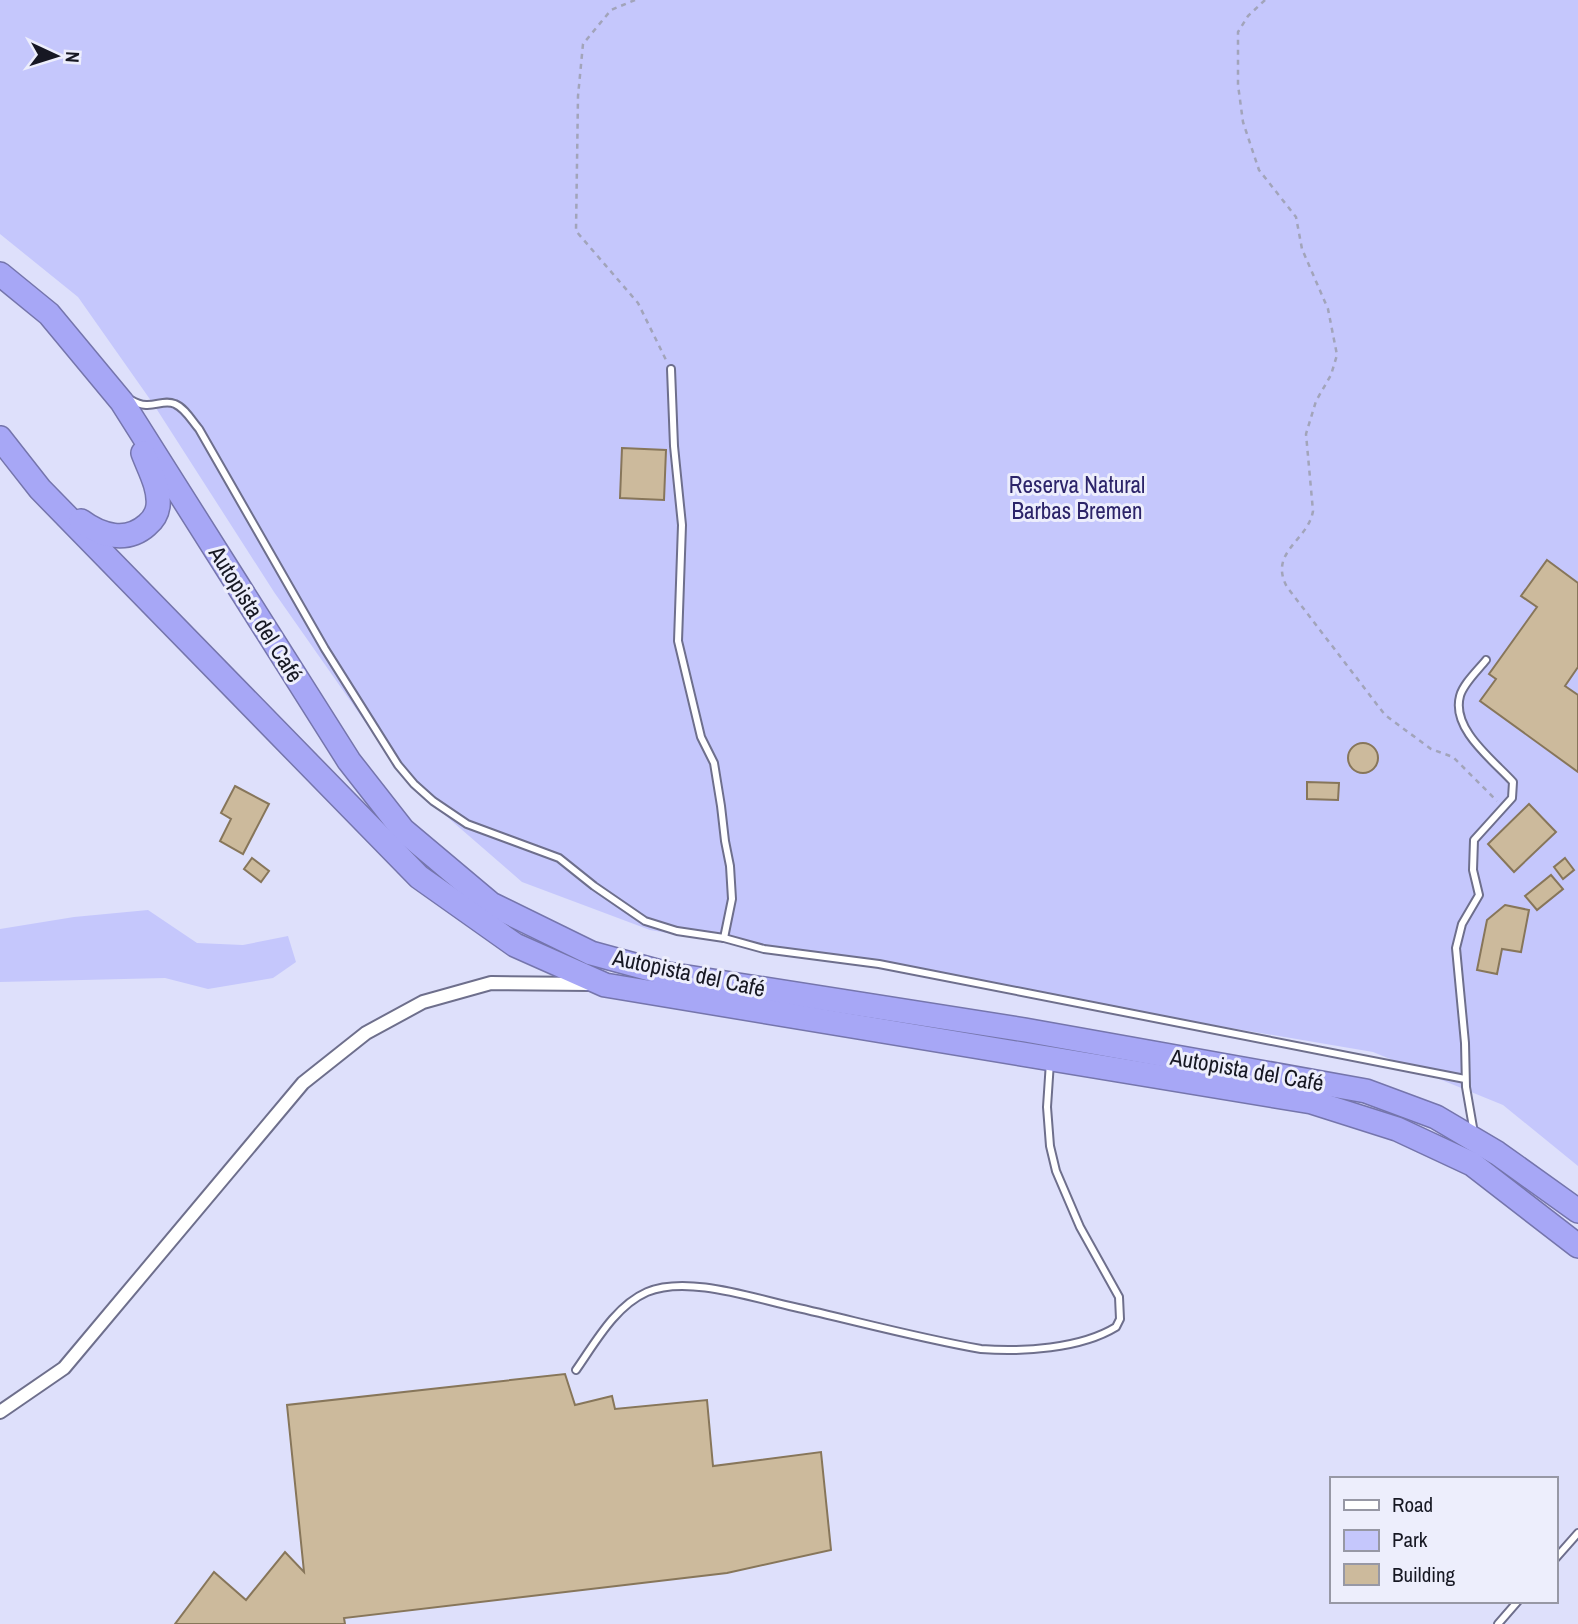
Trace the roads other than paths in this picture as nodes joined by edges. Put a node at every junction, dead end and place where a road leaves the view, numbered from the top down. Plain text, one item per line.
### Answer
1 (0, 274) edge
2 (0, 283) edge
3 (49, 314) junction
4 (671, 369) road end
5 (116, 394) junction
6 (0, 438) edge
7 (40, 489) junction
8 (1486, 660) dead end
9 (723, 938) junction
10 (605, 985) junction
11 (1050, 1059) junction
12 (1465, 1079) junction
13 (1475, 1140) junction
14 (1578, 1211) edge
15 (1578, 1246) edge
16 (576, 1370) dead end
17 (0, 1412) edge
18 (1578, 1533) edge
19 (1557, 1557) edge
20 (1516, 1603) edge
21 (1498, 1624) edge

1 - 3 highway, Autopista del Café
2 - 3 highway
3 - 5 highway, Autopista del Café
4 - 9 lane
5 - 7 highway
5 - 9 lane
5 - 13 highway, Autopista del Café
6 - 7 highway, Autopista del Café
7 - 10 highway, Autopista del Café
8 - 12 lane
9 - 12 lane
10 - 11 highway, Autopista del Café
10 - 17 street
11 - 15 highway, Autopista del Café
11 - 16 lane
12 - 13 lane
13 - 14 highway, Autopista del Café
18 - 19 lane
20 - 21 lane

